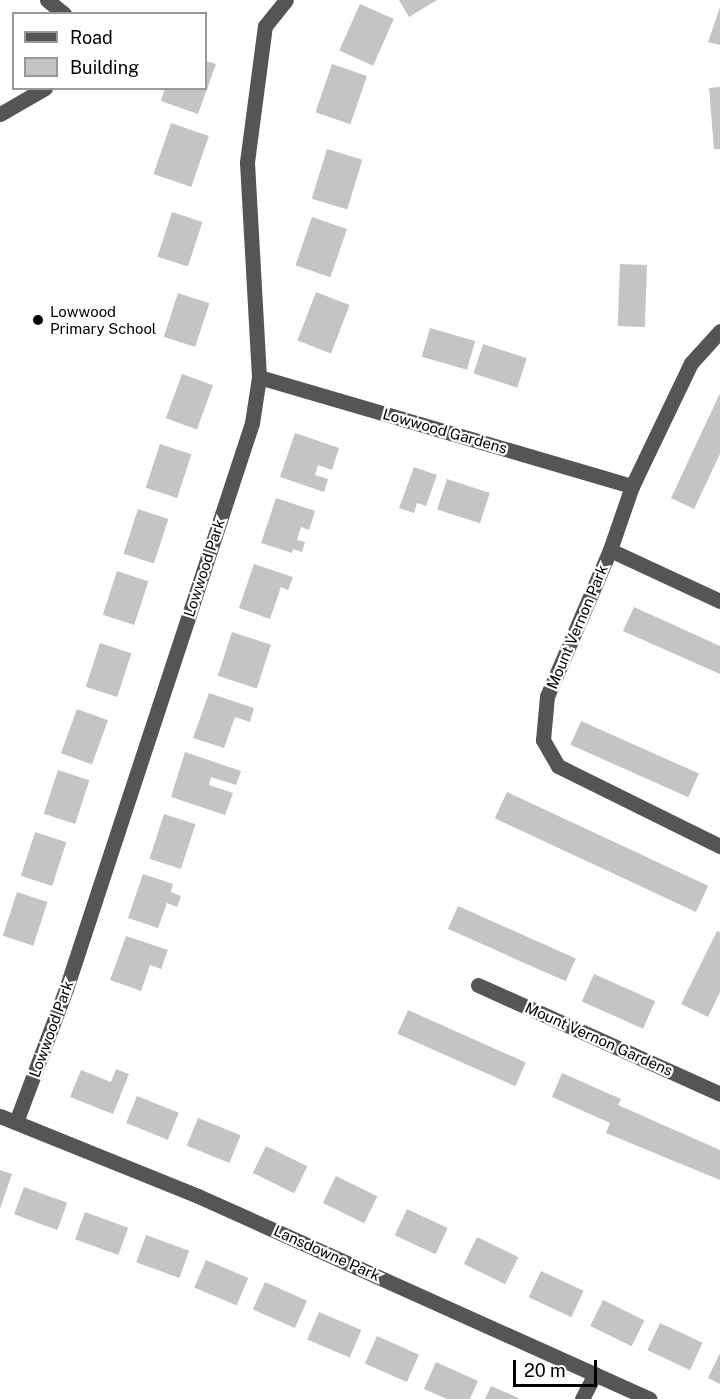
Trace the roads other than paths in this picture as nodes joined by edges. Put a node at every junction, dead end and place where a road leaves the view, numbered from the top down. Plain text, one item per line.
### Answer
1 (47, 0) edge
2 (286, 0) edge
3 (62, 12) edge
4 (42, 90) edge
5 (0, 114) edge
6 (720, 331) edge
7 (259, 377) junction
8 (632, 486) junction
9 (610, 550) junction
10 (720, 601) edge
11 (720, 846) edge
12 (478, 985) dead end
13 (720, 1094) edge
14 (0, 1116) edge
15 (16, 1122) junction
16 (595, 1374) junction
17 (582, 1399) edge
18 (649, 1399) edge

1 - 3 street
2 - 7 street, Lowwood Park
4 - 5 street
6 - 8 street, Mount Vernon Park
7 - 8 street, Lowwood Gardens
7 - 15 street, Lowwood Park
8 - 9 street, Mount Vernon Park
9 - 10 street
9 - 11 street, Mount Vernon Park
12 - 13 street, Mount Vernon Gardens
14 - 15 street, Lansdowne Park
15 - 16 street, Lansdowne Park
16 - 17 street
16 - 18 street, Lansdowne Park

